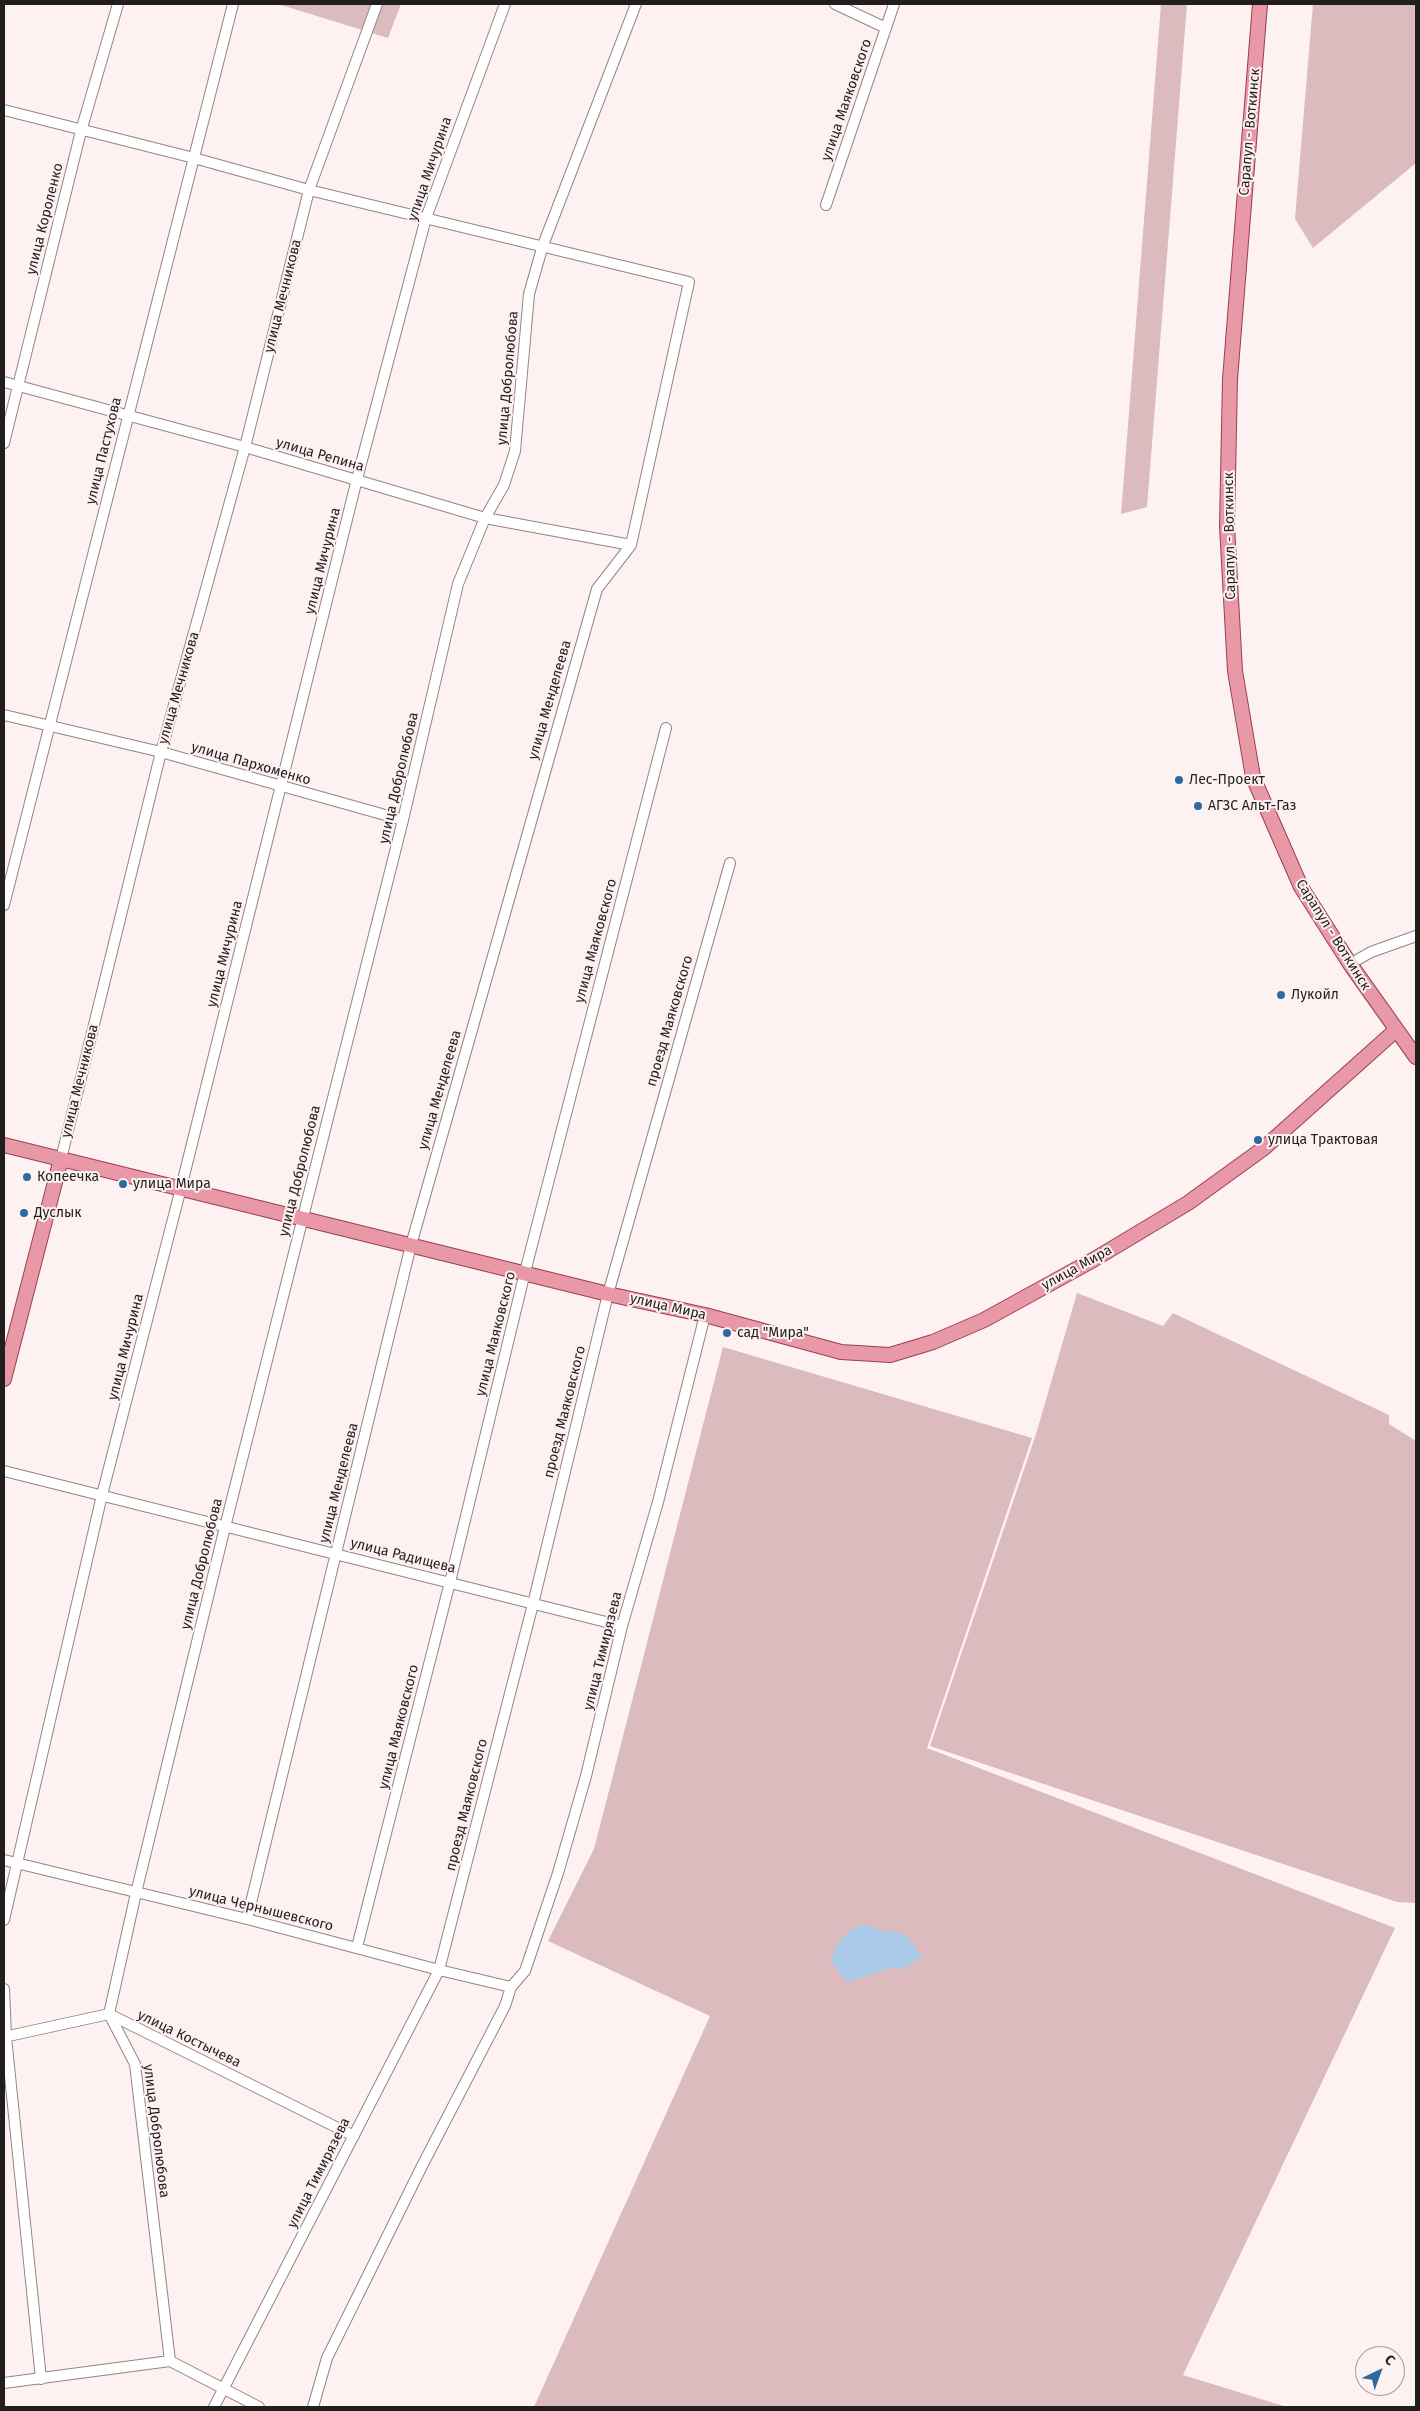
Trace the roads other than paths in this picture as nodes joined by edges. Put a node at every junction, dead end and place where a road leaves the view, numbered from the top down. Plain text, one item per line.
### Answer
1 (118, 4) edge
2 (233, 4) edge
3 (377, 4) edge
4 (505, 4) edge
5 (636, 4) edge
6 (835, 4) edge
7 (894, 4) edge
8 (1260, 4) edge
9 (886, 28) junction
10 (4, 110) edge
11 (81, 130) junction
12 (194, 158) junction
13 (309, 190) junction
14 (826, 205) dead end
15 (426, 218) junction
16 (543, 245) junction
17 (4, 382) edge
18 (19, 386) junction
19 (127, 414) junction
20 (4, 443) edge
21 (245, 447) junction
22 (357, 479) junction
23 (485, 518) junction
24 (631, 545) junction
25 (4, 715) edge
26 (50, 726) junction
27 (666, 728) dead end
28 (161, 752) junction
29 (281, 787) junction
30 (403, 820) junction
31 (730, 864) dead end
32 (4, 905) edge
33 (1416, 936) edge
34 (1350, 964) junction
35 (1396, 1030) junction
36 (1416, 1057) edge
37 (4, 1145) edge
38 (60, 1159) junction
39 (181, 1188) junction
40 (303, 1217) junction
41 (411, 1245) junction
42 (525, 1272) junction
43 (608, 1294) junction
44 (705, 1315) junction
45 (4, 1379) edge
46 (4, 1471) edge
47 (102, 1495) junction
48 (225, 1527) junction
49 (336, 1554) junction
50 (450, 1582) junction
51 (533, 1604) junction
52 (622, 1626) junction
53 (4, 1860) edge
54 (15, 1863) junction
55 (136, 1892) junction
56 (247, 1919) junction
57 (4, 1920) edge
58 (357, 1947) junction
59 (439, 1970) junction
60 (512, 1987) junction
61 (4, 1988) edge
62 (109, 2014) junction
63 (5, 2037) edge
64 (354, 2136) junction
65 (170, 2361) junction
66 (41, 2379) junction
67 (4, 2383) edge
68 (224, 2388) junction
69 (214, 2407) edge
70 (260, 2407) edge
71 (313, 2407) edge

1 - 11 street, улица Короленко
2 - 12 street, улица Пастухова
3 - 13 street, улица Мечникова
4 - 15 street, улица Мичурина
5 - 16 street, улица Добролюбова
6 - 9 street
7 - 9 street, улица Маяковского
8 - 34 main road, Сарапул - Воткинск
9 - 14 street, улица Маяковского
10 - 11 street
11 - 12 street
11 - 18 street, улица Короленко
12 - 13 street
12 - 19 street, улица Пастухова
13 - 15 street
13 - 21 street, улица Мечникова
15 - 16 street
15 - 22 street, улица Мичурина
16 - 23 street, улица Добролюбова
16 - 24 street, улица Менделеева
17 - 18 street, улица Репина
18 - 19 street, улица Репина
18 - 20 street, улица Короленко
19 - 21 street, улица Репина
19 - 26 street, улица Пастухова
21 - 22 street, улица Репина
21 - 28 street, улица Мечникова
22 - 23 street, улица Репина
22 - 29 street, улица Мичурина
23 - 24 street, улица Репина
23 - 30 street, улица Добролюбова
24 - 41 street, улица Менделеева
25 - 26 street, улица Пархоменко
26 - 28 street, улица Пархоменко
26 - 32 street, улица Пастухова
27 - 42 street, улица Маяковского
28 - 29 street, улица Пархоменко
28 - 38 street, улица Мечникова
29 - 30 street, улица Пархоменко
29 - 39 street, улица Мичурина
30 - 40 street, улица Добролюбова
31 - 43 street, проезд Маяковского
33 - 34 street
34 - 35 main road, Сарапул - Воткинск
35 - 36 main road, Сарапул - Воткинск
35 - 44 main road, улица Мира
37 - 38 main road, улица Мира
38 - 39 main road, улица Мира
38 - 45 main road, улица Мечникова
39 - 40 main road, улица Мира
39 - 47 street, улица Мичурина
40 - 41 main road, улица Мира
40 - 48 street, улица Добролюбова
41 - 42 main road, улица Мира
41 - 49 street, улица Менделеева
42 - 43 main road, улица Мира
42 - 50 street, улица Маяковского
43 - 44 main road, улица Мира
43 - 51 street, проезд Маяковского
44 - 52 street, улица Тимирязева
46 - 47 street, улица Радищева
47 - 48 street, улица Радищева
47 - 54 street, улица Мичурина
48 - 49 street, улица Радищева
48 - 55 street, улица Добролюбова
49 - 50 street, улица Радищева
49 - 56 street, улица Менделеева
50 - 51 street, улица Радищева
50 - 58 street, улица Маяковского
51 - 52 street, улица Радищева
51 - 59 street, проезд Маяковского
52 - 60 street, улица Тимирязева
53 - 54 street, улица Чернышевского
54 - 55 street, улица Чернышевского
54 - 57 street, улица Мичурина
55 - 56 street, улица Чернышевского
55 - 62 street, улица Добролюбова
56 - 58 street, улица Чернышевского
58 - 59 street, улица Чернышевского
59 - 60 street, улица Чернышевского
59 - 64 street, улица Тимирязева
60 - 71 street, улица Тимирязева
61 - 63 street
62 - 63 street
62 - 64 street, улица Костычева
62 - 65 street, улица Добролюбова
63 - 66 street
64 - 68 street, улица Тимирязева
65 - 66 street
65 - 68 street
66 - 67 street
68 - 69 street, улица Тимирязева
68 - 70 street

